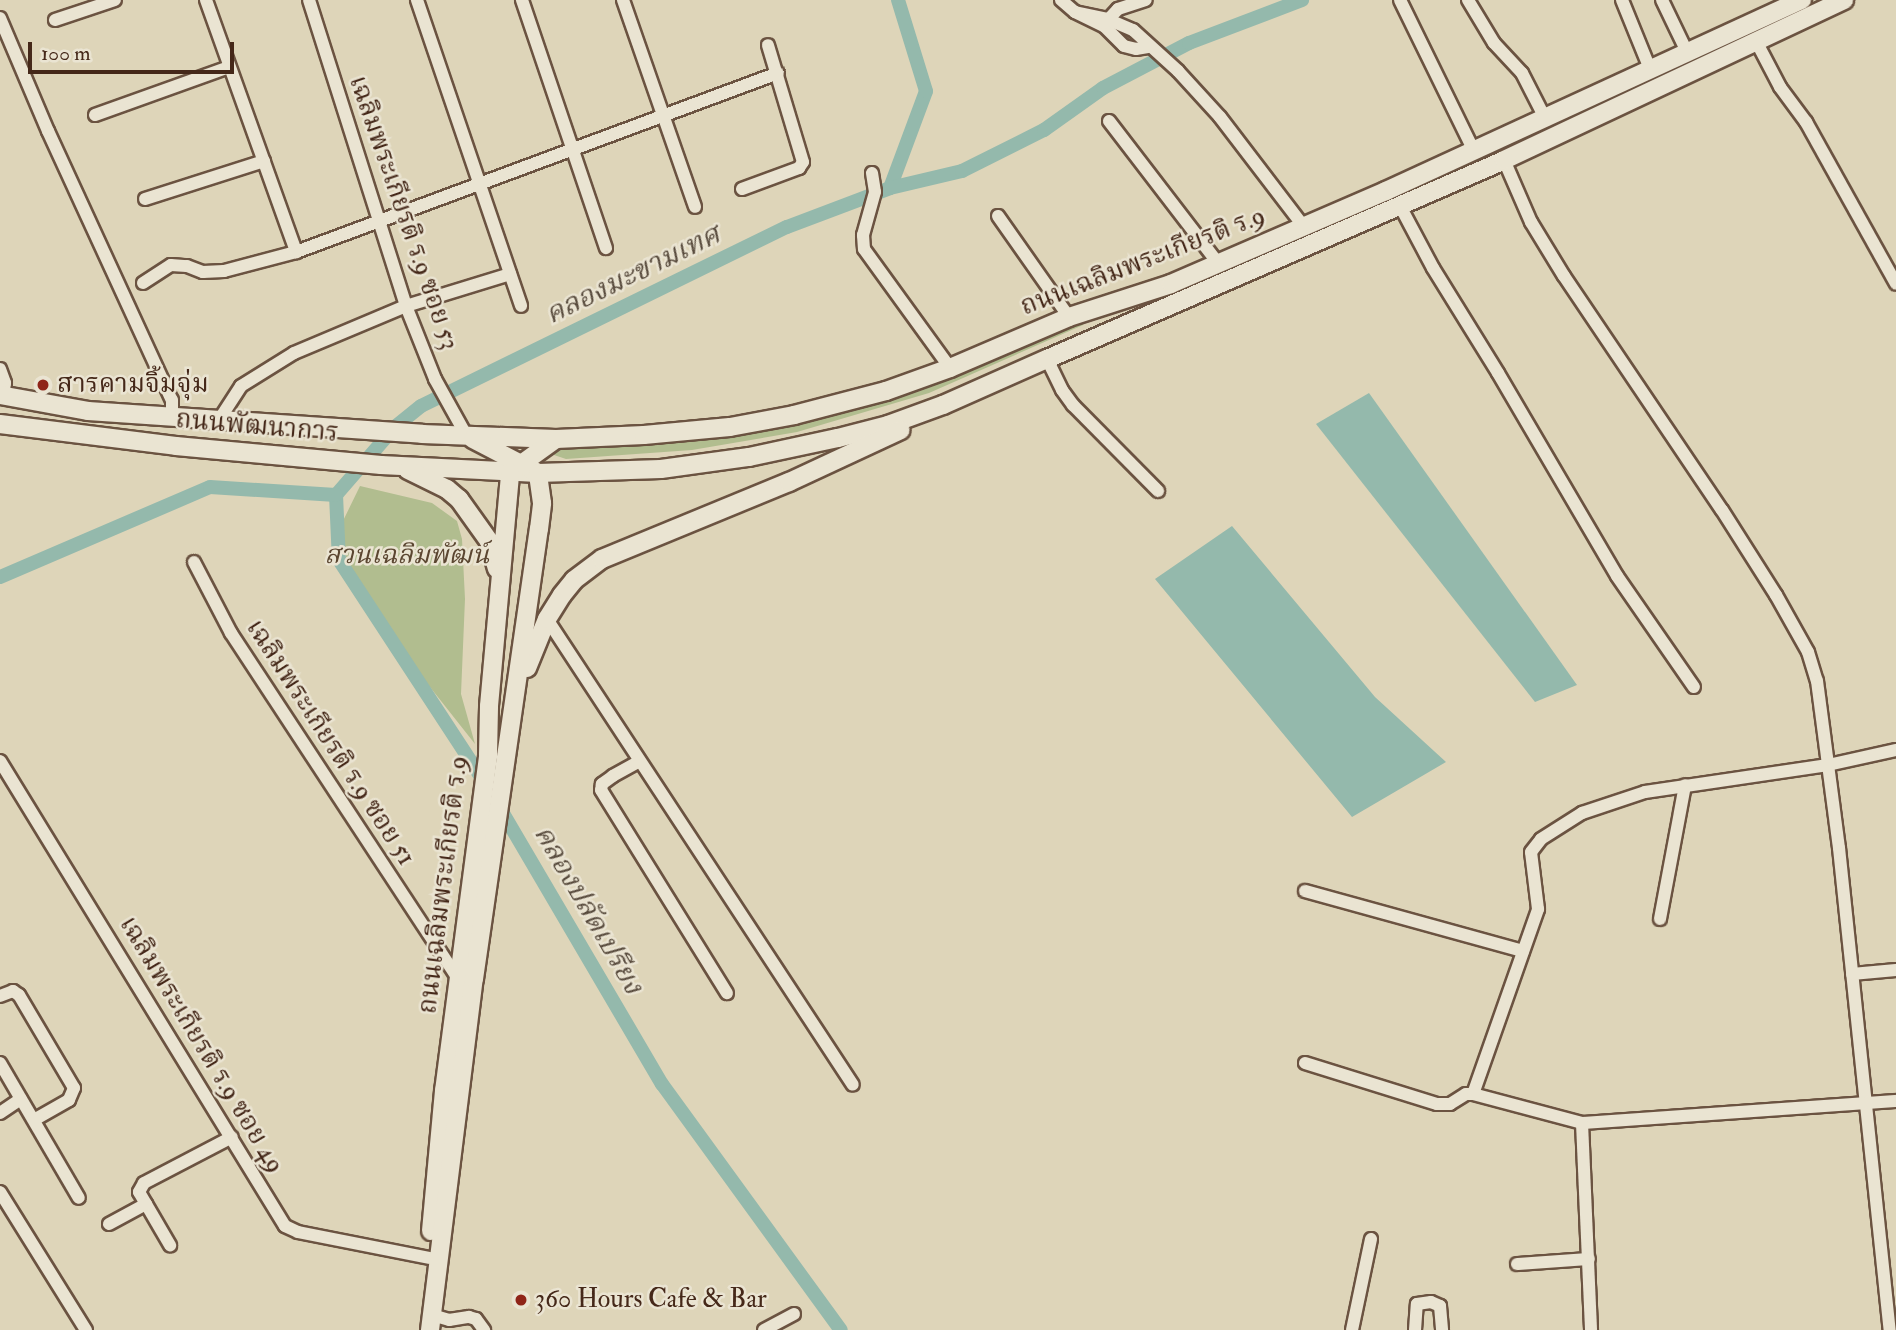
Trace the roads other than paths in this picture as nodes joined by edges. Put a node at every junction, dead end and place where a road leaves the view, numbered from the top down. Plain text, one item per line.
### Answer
1 (115, 0) edge
2 (206, 0) edge
3 (309, 0) edge
4 (417, 0) edge
5 (522, 0) edge
6 (623, 0) edge
7 (1061, 0) edge
8 (1146, 0) edge
9 (1400, 0) edge
10 (1468, 0) edge
11 (1622, 0) edge
12 (1662, 0) edge
13 (1802, 0) edge
14 (1844, 0) edge
15 (0, 18) edge
16 (55, 20) dead end
17 (1106, 22) junction
18 (1756, 41) junction
19 (768, 45) dead end
20 (1687, 52) junction
21 (229, 67) junction
22 (1650, 69) junction
23 (778, 73) junction
24 (95, 115) dead end
25 (661, 116) junction
26 (1545, 118) junction
27 (1109, 121) dead end
28 (1495, 141) junction
29 (571, 150) junction
30 (1474, 150) junction
31 (1504, 160) junction
32 (264, 161) junction
33 (872, 173) dead end
34 (479, 186) junction
35 (742, 190) dead end
36 (145, 199) dead end
37 (1399, 204) junction
38 (695, 207) dead end
39 (998, 216) dead end
40 (378, 222) junction
41 (1304, 227) junction
42 (606, 248) dead end
43 (296, 253) junction
44 (1218, 263) junction
45 (510, 274) junction
46 (144, 283) dead end
47 (1896, 284) edge
48 (407, 306) junction
49 (521, 306) dead end
50 (1069, 317) junction
51 (1048, 359) junction
52 (950, 368) junction
53 (0, 369) edge
54 (2, 396) edge
55 (943, 405) junction
56 (172, 416) junction
57 (219, 420) junction
58 (0, 424) edge
59 (466, 435) junction
60 (556, 439) junction
61 (400, 466) junction
62 (516, 468) junction
63 (538, 473) junction
64 (1158, 491) dead end
65 (194, 562) dead end
66 (499, 579) junction
67 (547, 619) junction
68 (1693, 687) dead end
69 (517, 691) junction
70 (1896, 750) edge
71 (0, 761) edge
72 (638, 762) junction
73 (1828, 765) junction
74 (1685, 785) junction
75 (486, 842) junction
76 (1305, 891) dead end
77 (1660, 919) dead end
78 (1523, 951) junction
79 (1896, 970) edge
80 (1853, 974) junction
81 (458, 978) junction
82 (727, 993) dead end
83 (0, 996) edge
84 (0, 1063) edge
85 (1305, 1063) dead end
86 (853, 1086) dead end
87 (1473, 1094) junction
88 (21, 1099) junction
89 (1896, 1101) edge
90 (1865, 1103) junction
91 (0, 1112) edge
92 (34, 1120) junction
93 (1582, 1123) junction
94 (232, 1137) junction
95 (0, 1192) edge
96 (79, 1198) dead end
97 (146, 1204) junction
98 (109, 1224) dead end
99 (1371, 1239) dead end
100 (170, 1245) dead end
101 (429, 1258) junction
102 (1589, 1259) junction
103 (1517, 1265) dead end
104 (1891, 1286) edge
105 (794, 1314) dead end
106 (431, 1323) edge
107 (86, 1330) edge
108 (419, 1330) edge
109 (484, 1330) edge
110 (764, 1330) edge
111 (1352, 1330) edge
112 (1415, 1330) edge
113 (1442, 1330) edge
114 (1591, 1330) edge
115 (1890, 1330) edge

1 - 16 street
2 - 21 street
3 - 40 street, เฉลิมพระเกียรติ ร.9 ซอย 53
4 - 34 street
5 - 29 street
6 - 25 street
7 - 17 street
8 - 17 street
9 - 30 street
10 - 26 street
11 - 22 street
12 - 20 street
13 - 20 main road, ถนนเฉลิมพระเกียรติ ร.9
14 - 18 main road, ถนนเฉลิมพระเกียรติ ร.9
15 - 56 street
17 - 41 street
18 - 31 main road, ถนนเฉลิมพระเกียรติ ร.9
18 - 47 street
19 - 23 street
20 - 22 main road, ถนนเฉลิมพระเกียรติ ร.9
21 - 24 street
21 - 32 street
22 - 26 main road, ถนนเฉลิมพระเกียรติ ร.9
23 - 25 street
23 - 35 street
25 - 29 street
25 - 38 street
26 - 28 main road, ถนนเฉลิมพระเกียรติ ร.9
27 - 44 street
28 - 30 main road, ถนนเฉลิมพระเกียรติ ร.9
28 - 31 main road
29 - 34 street
29 - 42 street
30 - 41 main road, ถนนเฉลิมพระเกียรติ ร.9
31 - 37 main road, ถนนเฉลิมพระเกียรติ ร.9
31 - 73 street
32 - 36 street
32 - 43 street
33 - 52 street
34 - 40 street
34 - 45 street
37 - 51 main road, ถนนเฉลิมพระเกียรติ ร.9
37 - 68 street
39 - 50 street
40 - 43 street
40 - 48 street, เฉลิมพระเกียรติ ร.9 ซอย 53
41 - 44 main road, ถนนเฉลิมพระเกียรติ ร.9
43 - 46 street
44 - 50 main road, ถนนเฉลิมพระเกียรติ ร.9
45 - 48 street
45 - 49 street
48 - 57 street
48 - 59 street, เฉลิมพระเกียรติ ร.9 ซอย 53
50 - 52 main road, ถนนเฉลิมพระเกียรติ ร.9
51 - 55 main road, ถนนเฉลิมพระเกียรติ ร.9
51 - 64 street
52 - 60 main road, ถนนเฉลิมพระเกียรติ ร.9
53 - 54 street
54 - 56 main road, ถนนพัฒนาการ
55 - 63 main road, ถนนเฉลิมพระเกียรติ ร.9
55 - 67 main road
56 - 57 main road, ถนนพัฒนาการ
57 - 59 main road, ถนนพัฒนาการ
58 - 61 main road, ถนนพัฒนาการ
59 - 60 main road, ถนนเฉลิมพระเกียรติ ร.9
59 - 62 main road
60 - 62 main road
61 - 62 main road, ถนนพัฒนาการ
61 - 66 main road
62 - 63 main road, ถนนเฉลิมพระเกียรติ ร.9
62 - 66 main road, ถนนเฉลิมพระเกียรติ ร.9
63 - 69 main road, ถนนเฉลิมพระเกียรติ ร.9
65 - 81 street, เฉลิมพระเกียรติ ร.9 ซอย 51
66 - 75 main road, ถนนเฉลิมพระเกียรติ ร.9
67 - 69 main road
67 - 72 street
69 - 75 main road, ถนนเฉลิมพระเกียรติ ร.9
70 - 73 street
71 - 94 street, เฉลิมพระเกียรติ ร.9 ซอย 49
72 - 82 street
72 - 86 street
73 - 74 street
73 - 80 street
74 - 77 street
74 - 78 street
75 - 81 main road, ถนนเฉลิมพระเกียรติ ร.9
75 - 106 main road, ถนนเฉลิมพระเกียรติ ร.9
76 - 78 street
78 - 87 street
79 - 80 street
80 - 90 street
81 - 101 main road, ถนนเฉลิมพระเกียรติ ร.9
83 - 92 street
84 - 88 street
85 - 87 street
87 - 93 street
88 - 91 street
88 - 92 street
89 - 90 street
90 - 93 street
90 - 104 street
92 - 96 street
93 - 102 street
94 - 97 street
94 - 101 street, เฉลิมพระเกียรติ ร.9 ซอย 49
95 - 107 street
97 - 98 street
97 - 100 street
99 - 111 street
101 - 108 main road, ถนนเฉลิมพระเกียรติ ร.9
102 - 103 street
102 - 114 street
104 - 115 street
105 - 110 street
106 - 109 street
112 - 113 street

